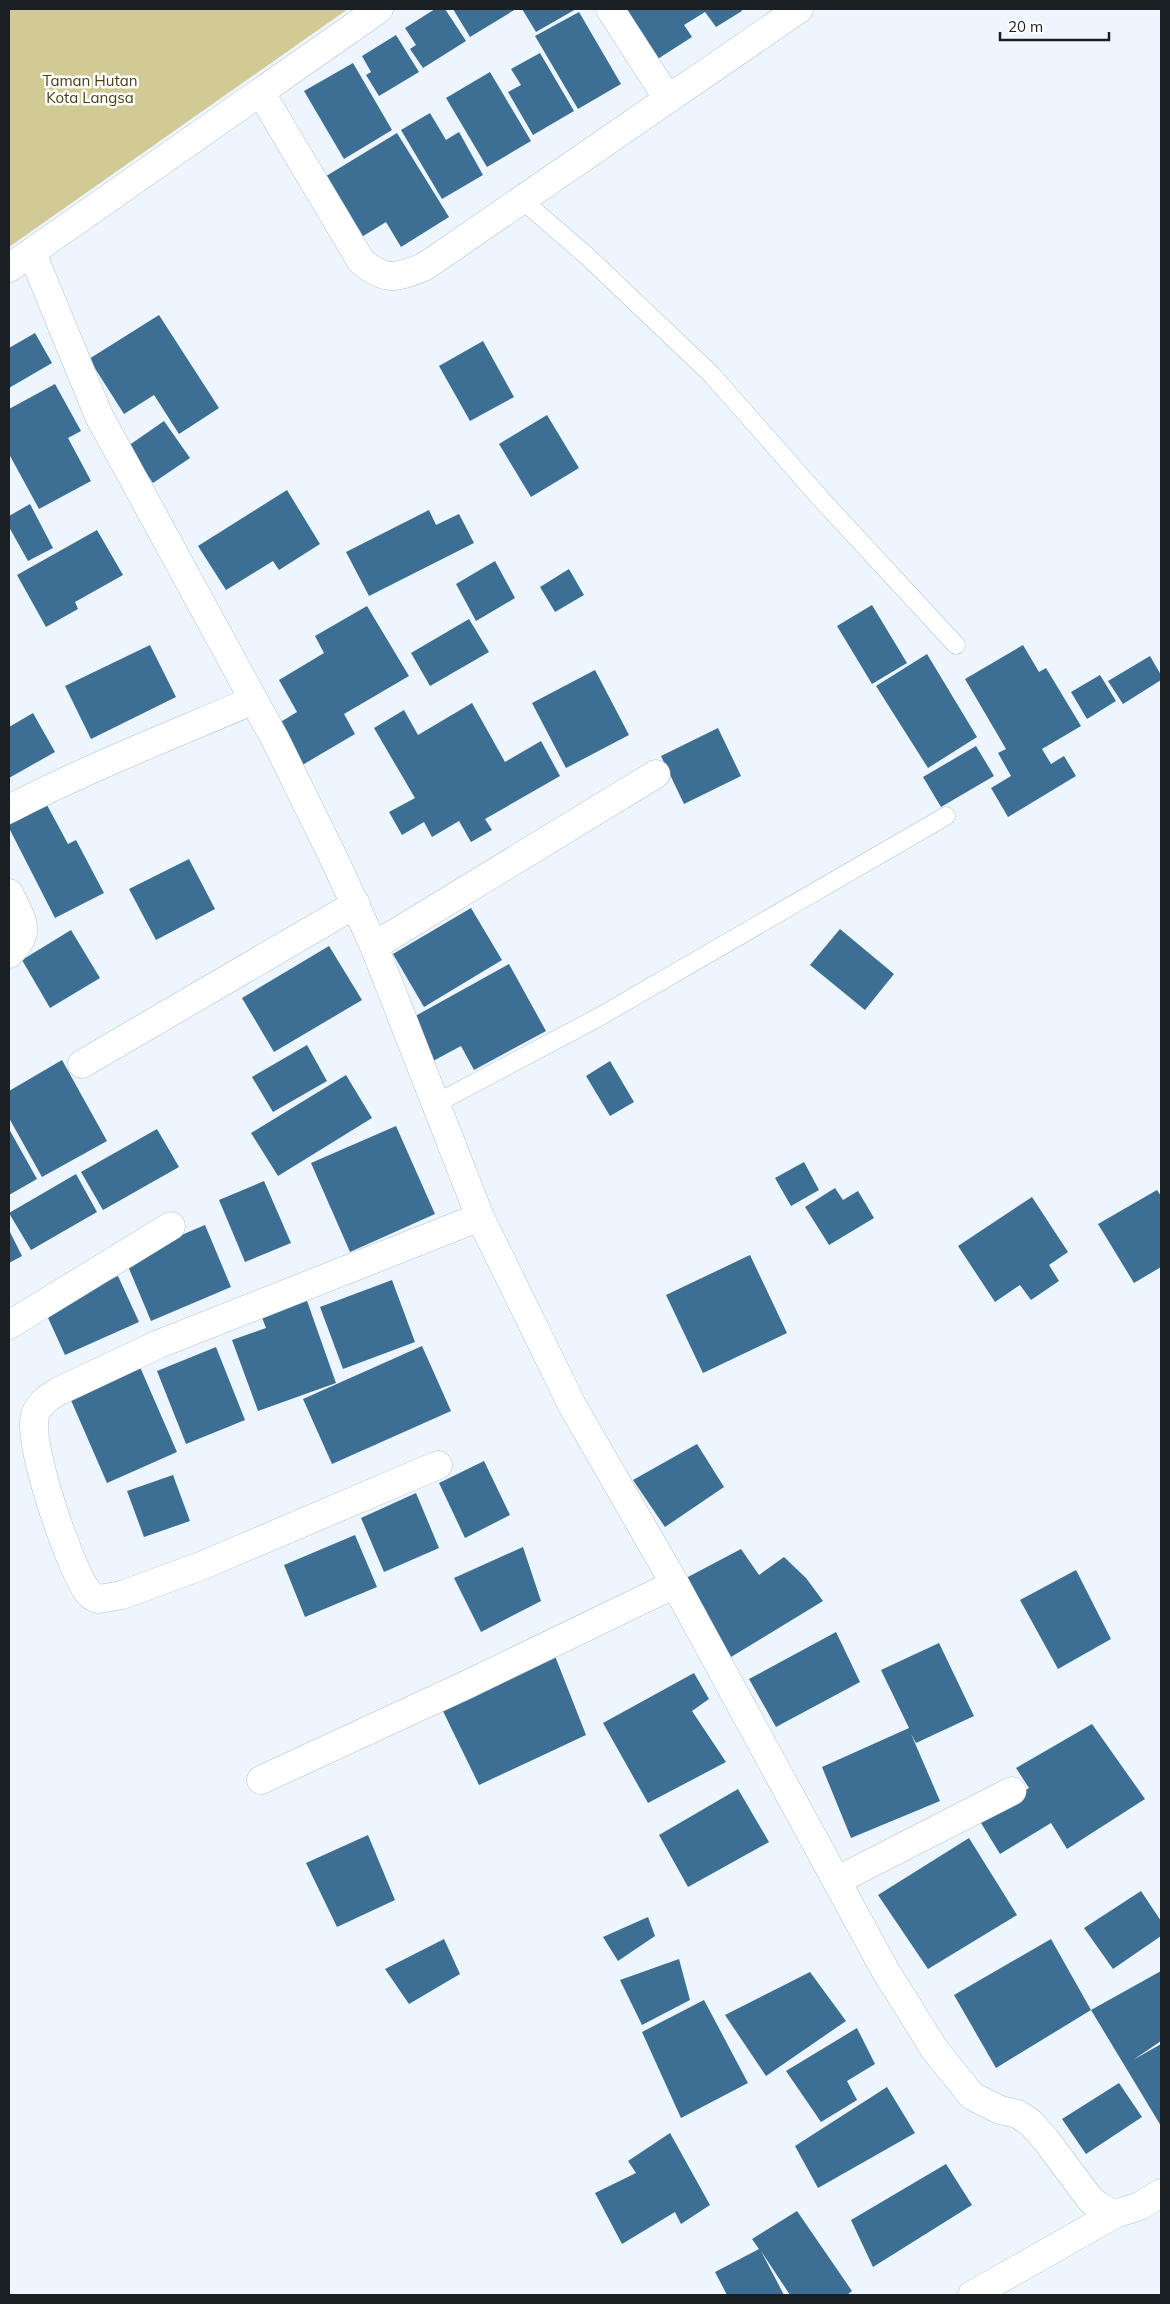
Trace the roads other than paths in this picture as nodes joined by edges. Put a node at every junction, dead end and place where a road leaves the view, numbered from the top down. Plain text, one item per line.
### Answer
1 (377, 9) edge
2 (610, 9) edge
3 (799, 9) edge
4 (261, 93) junction
5 (668, 98) junction
6 (521, 199) junction
7 (32, 253) junction
8 (9, 268) edge
9 (956, 645) dead end
10 (254, 700) junction
11 (656, 774) dead end
12 (9, 809) edge
13 (946, 816) dead end
14 (9, 893) edge
15 (356, 904) junction
16 (374, 946) junction
17 (9, 954) edge
18 (82, 1064) dead end
19 (435, 1104) junction
20 (480, 1217) junction
21 (171, 1226) dead end
22 (9, 1325) edge
23 (438, 1465) dead end
24 (676, 1584) junction
25 (261, 1780) dead end
26 (1012, 1791) dead end
27 (838, 1880) junction
28 (1161, 2193) edge
29 (1116, 2214) junction
30 (972, 2295) edge

1 - 4 street
2 - 5 street
3 - 5 street
4 - 6 street
4 - 7 street
5 - 6 street
6 - 9 lane
7 - 8 street
7 - 10 street
10 - 12 street
10 - 15 street
11 - 16 street
13 - 19 lane
14 - 17 street
15 - 16 street
15 - 18 street
16 - 19 street
19 - 20 street
20 - 23 street
20 - 24 street
21 - 22 street
24 - 25 street
24 - 27 street
26 - 27 street
27 - 29 street
28 - 29 street
29 - 30 street

